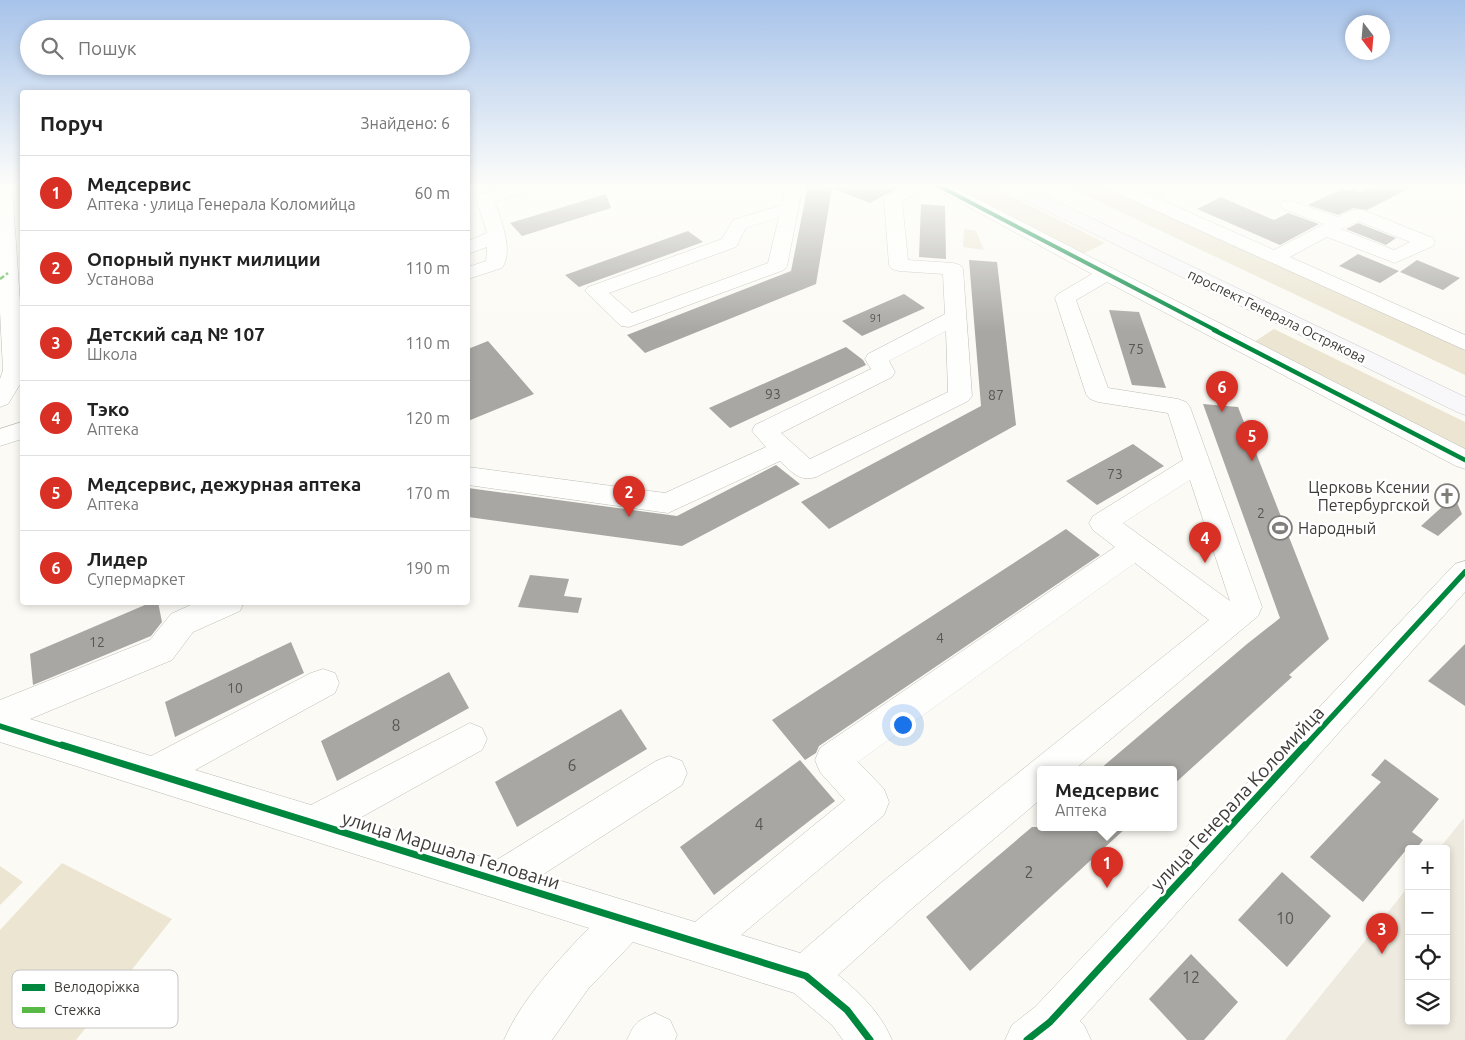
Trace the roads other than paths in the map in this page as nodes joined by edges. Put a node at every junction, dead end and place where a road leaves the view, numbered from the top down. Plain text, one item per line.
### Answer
1 (3, 234) edge
2 (734, 234) edge
3 (784, 234) edge
4 (896, 234) edge
5 (1029, 234) edge
6 (1108, 234) edge
7 (1140, 234) edge
8 (1223, 234) edge
9 (1320, 234) edge
10 (497, 235) joint
11 (470, 247) edge
12 (1275, 257) junction
13 (470, 266) edge
14 (1106, 274) junction
15 (4, 276) edge
16 (17, 317) edge
17 (955, 317) junction
18 (1465, 343) edge
19 (1465, 388) edge
20 (0, 399) edge
21 (1465, 407) edge
22 (20, 431) edge
23 (0, 438) edge
24 (783, 448) junction
25 (1465, 460) edge
26 (1198, 464) junction
27 (470, 476) edge
28 (1136, 547) junction
29 (1465, 572) edge
30 (222, 605) edge
31 (1230, 620) junction
32 (323, 684) dead end
33 (0, 716) edge
34 (0, 726) edge
35 (470, 739) dead end
36 (1053, 766) edge
37 (155, 773) junction
38 (669, 773) dead end
39 (1037, 779) edge
40 (315, 823) junction
41 (500, 880) junction
42 (626, 920) junction
43 (701, 943) junction
44 (806, 976) junction
45 (1049, 1034) edge
46 (526, 1040) edge
47 (870, 1040) edge

1 - 15 street
2 - 3 street
4 - 17 street
5 - 14 street
6 - 21 main road, проспект Генерала Острякова
7 - 19 main road, проспект Генерала Острякова
8 - 12 street
9 - 12 street
10 - 11 street
10 - 13 street
12 - 18 street
14 - 25 street
14 - 26 street
15 - 16 street
16 - 20 street
17 - 24 street
17 - 24 street
22 - 23 street
24 - 27 street
26 - 28 street
26 - 31 street
28 - 31 street
28 - 43 street
29 - 45 street, улица Генерала Коломийца
30 - 33 street
31 - 36 street
32 - 37 street
34 - 37 street, улица Маршала Геловани
35 - 40 street
37 - 40 street, улица Маршала Геловани
38 - 41 street
39 - 44 street
40 - 41 street, улица Маршала Геловани
41 - 42 street, улица Маршала Геловани
42 - 43 street, улица Маршала Геловани
42 - 46 street
43 - 44 street, улица Маршала Геловани
44 - 47 street, улица Маршала Геловани

